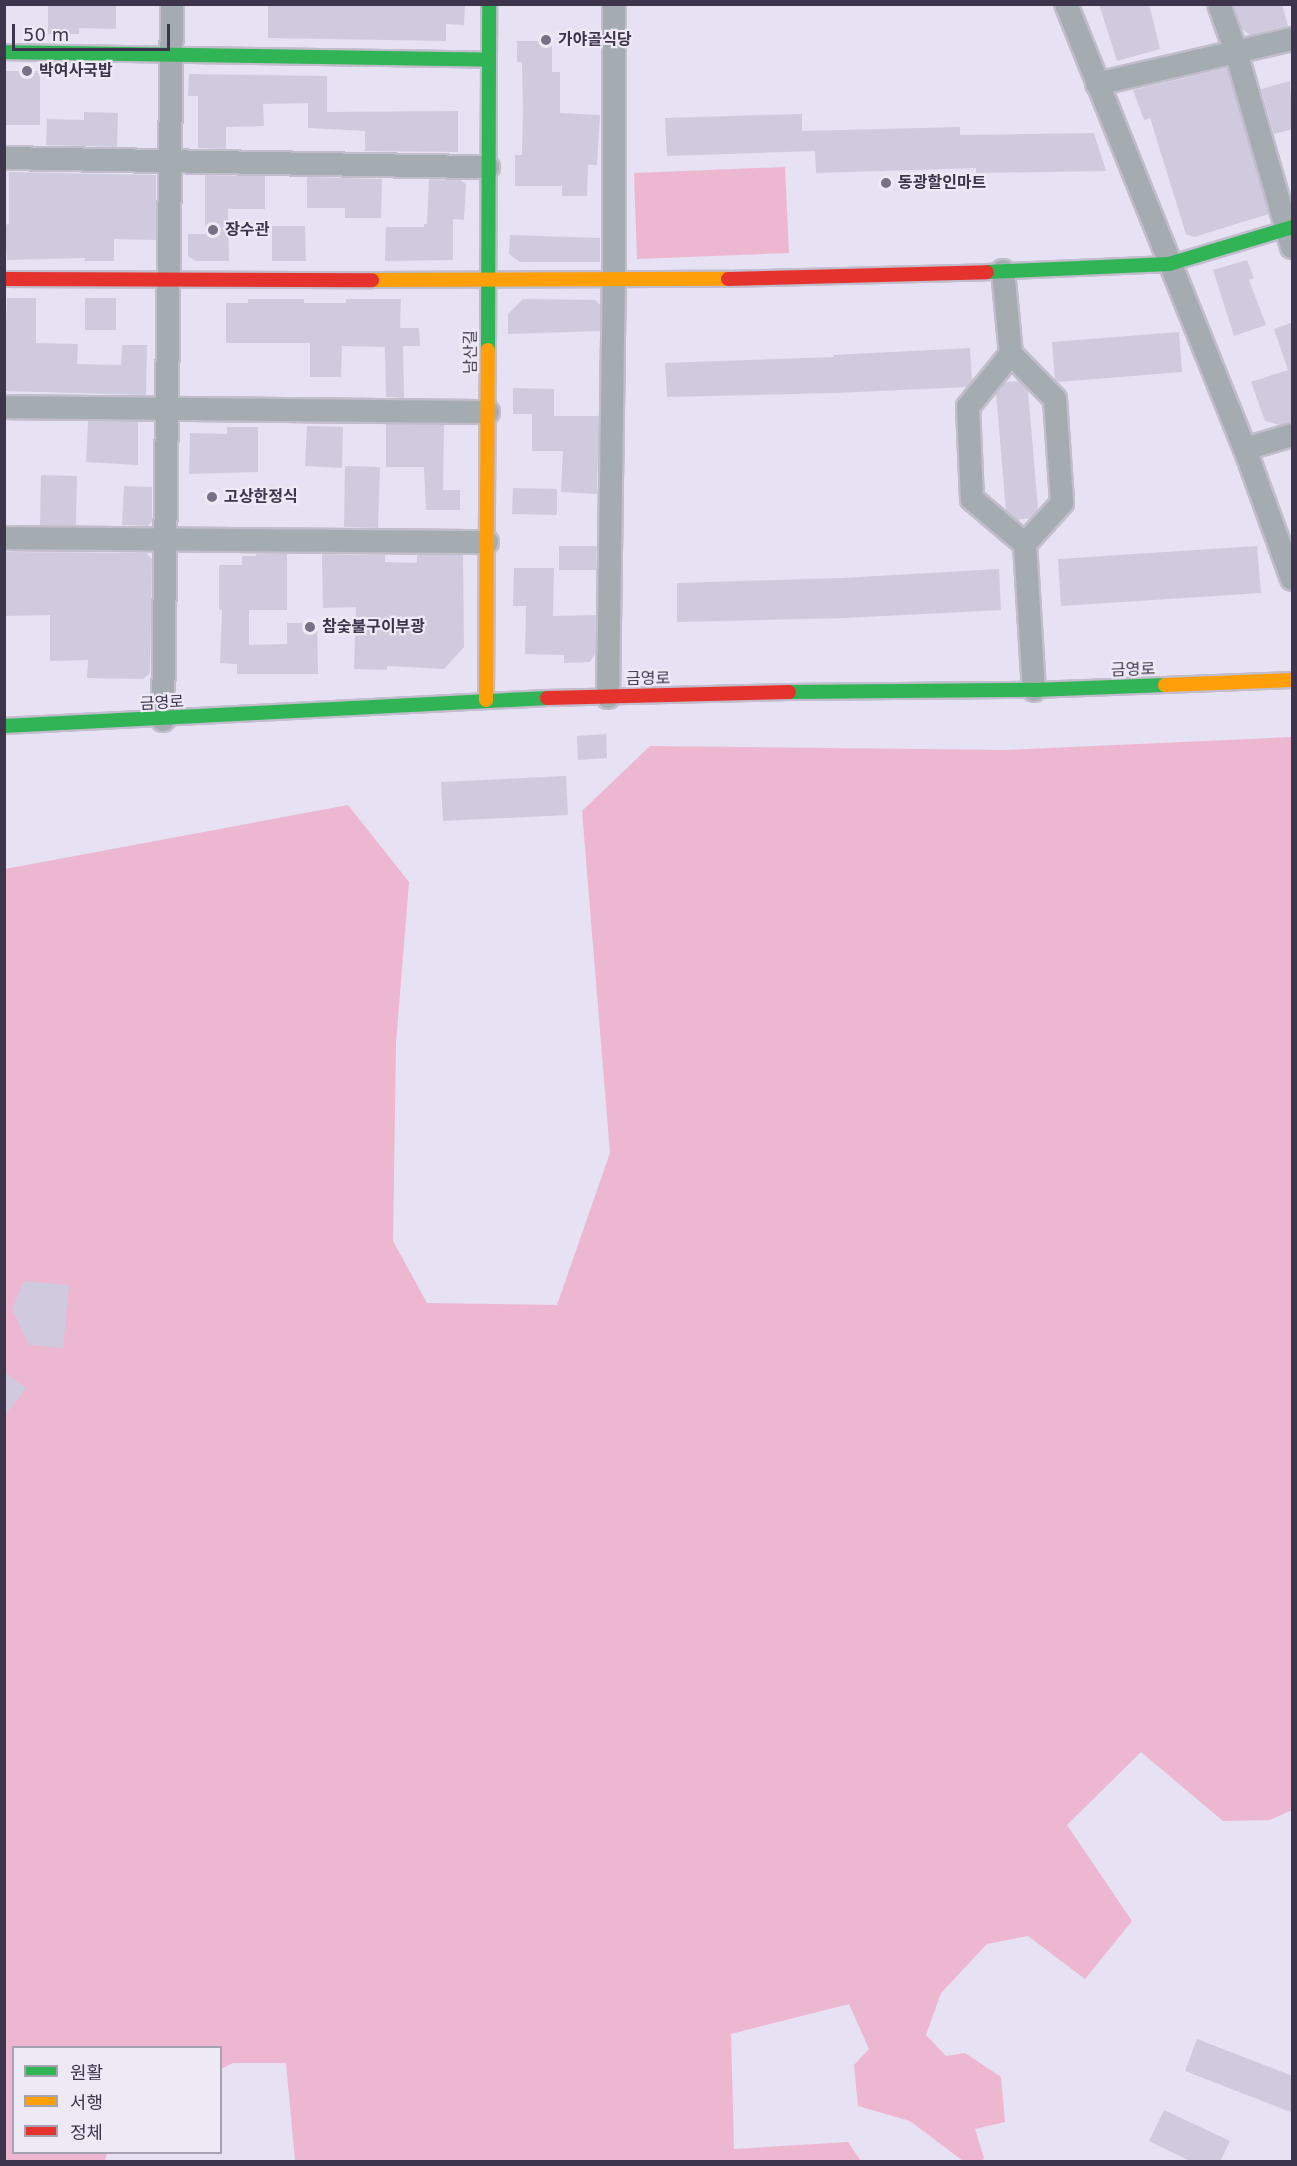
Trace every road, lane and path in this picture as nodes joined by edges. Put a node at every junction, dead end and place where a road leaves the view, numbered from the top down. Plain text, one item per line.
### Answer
1 (172, 4) edge
2 (489, 4) edge
3 (614, 4) edge
4 (1066, 4) edge
5 (1219, 4) edge
6 (1293, 39) edge
7 (4, 52) edge
8 (1236, 52) junction
9 (172, 55) junction
10 (489, 60) junction
11 (1097, 84) junction
12 (4, 158) edge
13 (172, 162) junction
14 (488, 167) junction
15 (1291, 234) edge
16 (1169, 264) junction
17 (1003, 271) junction
18 (170, 278) junction
19 (4, 279) edge
20 (488, 280) junction
21 (614, 280) junction
22 (1011, 354) junction
23 (4, 407) edge
24 (168, 410) junction
25 (488, 412) junction
26 (1293, 435) edge
27 (1245, 449) junction
28 (4, 538) edge
29 (166, 541) junction
30 (487, 542) junction
31 (1025, 544) junction
32 (1293, 579) edge
33 (1293, 680) edge
34 (1034, 690) junction
35 (608, 697) junction
36 (486, 700) junction
37 (163, 720) junction
38 (4, 726) edge

1 - 9 street
2 - 10 street, 남산길
3 - 21 street
4 - 11 street
5 - 8 street
6 - 8 street
7 - 9 street
8 - 11 street
8 - 15 street
9 - 10 street
9 - 13 street
10 - 14 street, 남산길
11 - 16 street
12 - 13 street
13 - 14 street
13 - 18 street
14 - 20 street, 남산길
15 - 16 street
16 - 17 street
16 - 27 street
17 - 21 street
17 - 22 street
18 - 19 street
18 - 20 street
18 - 24 street
20 - 21 street
20 - 25 street, 남산길
21 - 35 street
22 - 31 street
22 - 31 street
23 - 24 street
24 - 25 street
24 - 29 street
25 - 30 street, 남산길
26 - 27 street
27 - 32 street
28 - 29 street
29 - 30 street
29 - 37 street
30 - 36 street, 남산길
31 - 34 street
33 - 34 street, 금영로
34 - 35 street, 금영로
35 - 36 street, 금영로
36 - 37 street, 금영로
37 - 38 street, 금영로

